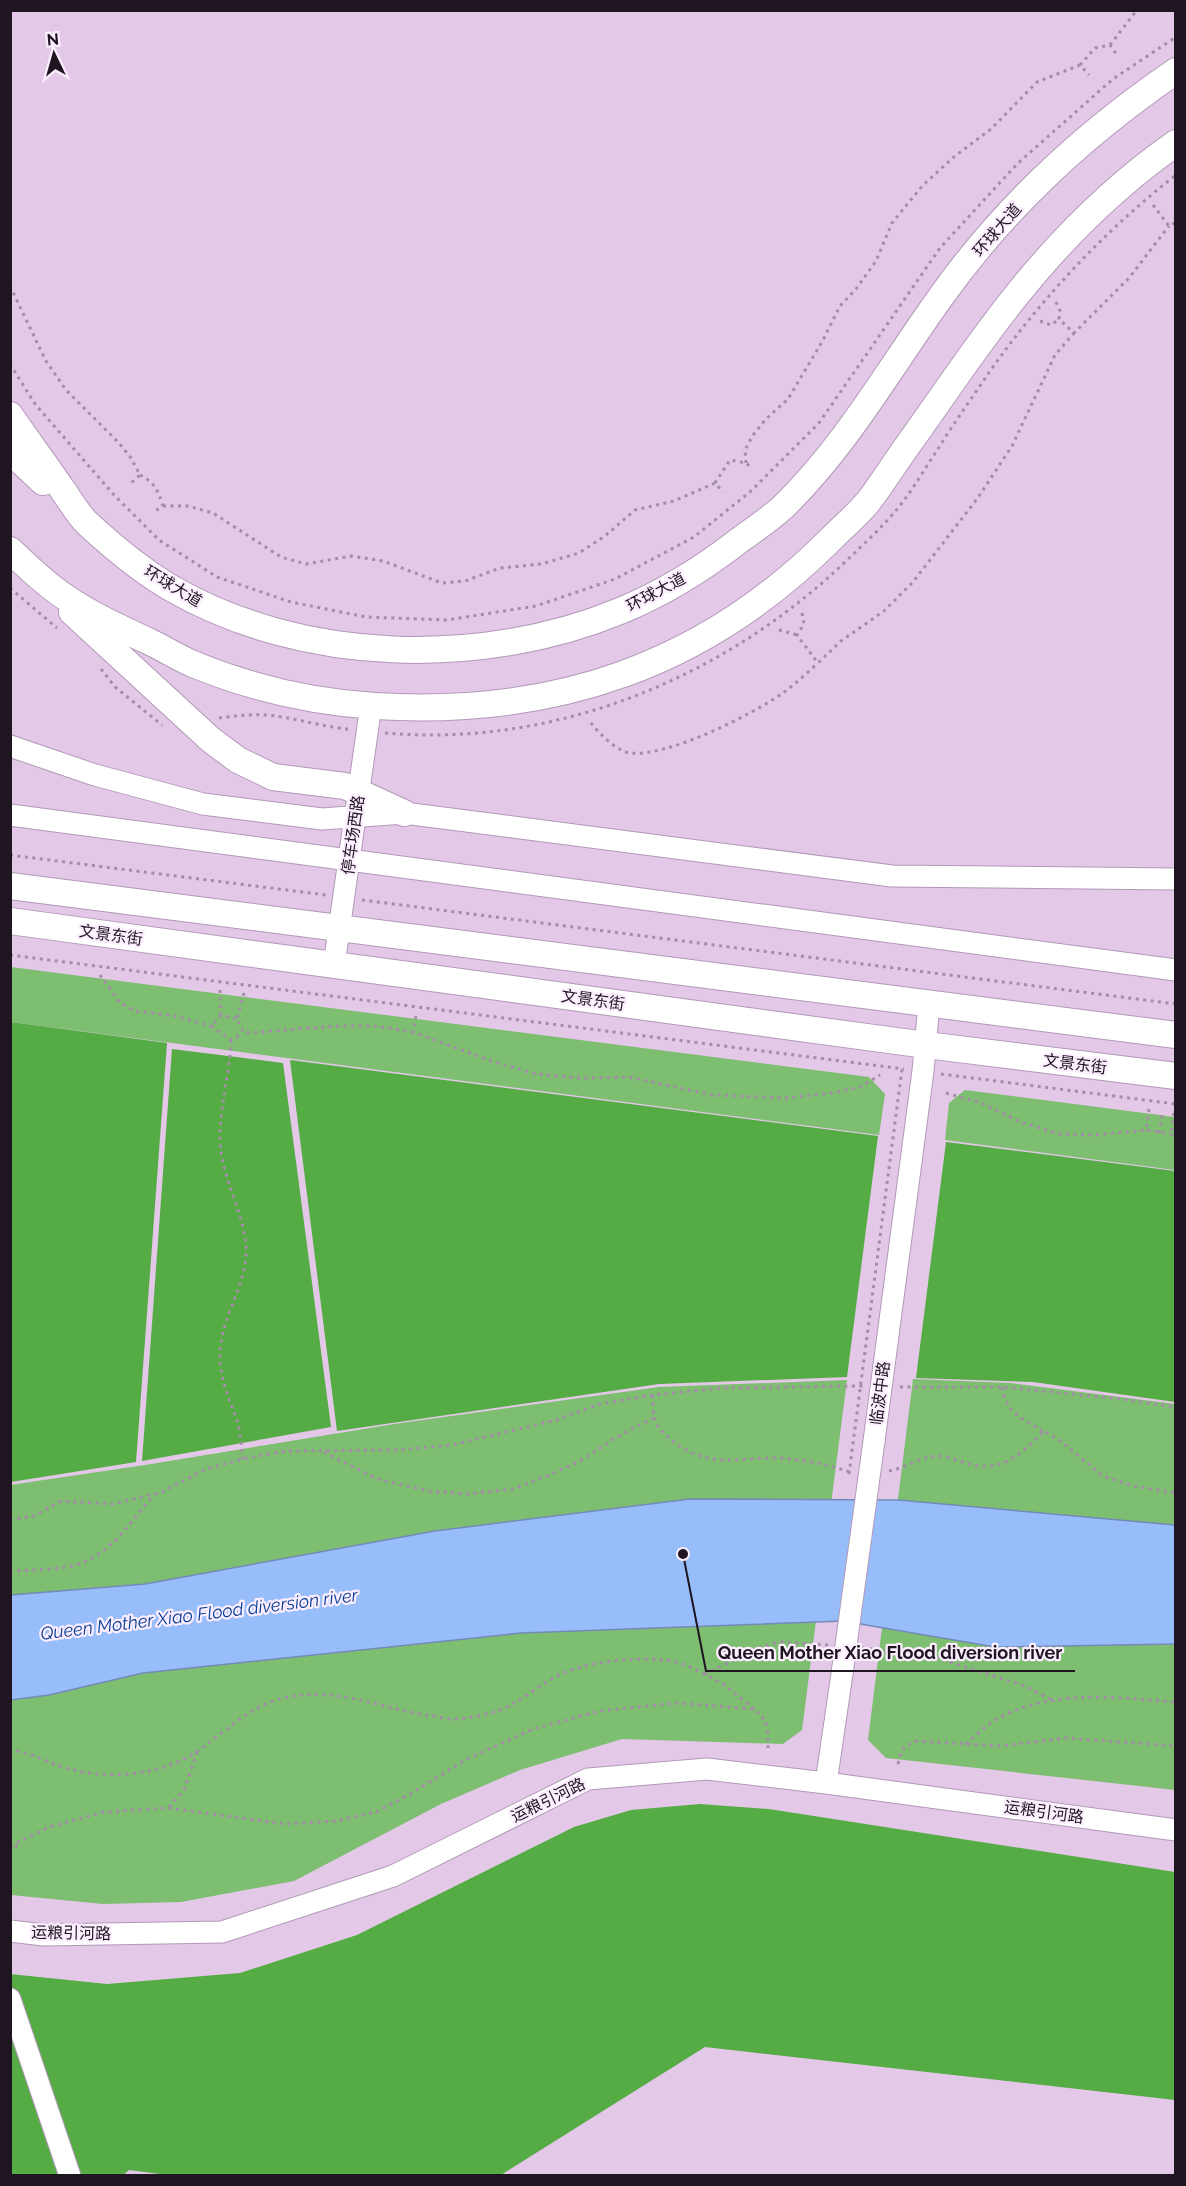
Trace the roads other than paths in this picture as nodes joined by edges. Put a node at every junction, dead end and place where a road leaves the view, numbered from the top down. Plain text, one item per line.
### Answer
1 (1176, 71) edge
2 (1176, 143) edge
3 (10, 415) edge
4 (10, 451) edge
5 (85, 522) junction
6 (10, 550) edge
7 (44, 581) junction
8 (371, 705) junction
9 (10, 746) edge
10 (357, 805) junction
11 (404, 813) joint
12 (10, 815) edge
13 (350, 861) junction
14 (1176, 879) edge
15 (10, 886) edge
16 (10, 921) edge
17 (340, 928) junction
18 (334, 965) junction
19 (1176, 970) edge
20 (929, 1003) junction
21 (1176, 1035) edge
22 (926, 1045) junction
23 (1176, 1076) edge
24 (826, 1783) junction
25 (1176, 1830) edge
26 (10, 1931) edge
27 (10, 1999) edge
28 (70, 2175) edge

1 - 5 main road, 环球大道
2 - 8 main road
3 - 5 main road, 环球大道
4 - 5 main road
6 - 7 main road
7 - 8 main road
7 - 10 main road
8 - 10 street, 停车场西路
9 - 10 street
10 - 11 main road
10 - 13 street, 停车场西路
11 - 14 street
12 - 13 street
13 - 17 street, 停车场西路
13 - 19 street
15 - 17 main road
16 - 18 main road, 文景东街
17 - 18 street, 停车场西路
17 - 20 main road
18 - 22 main road, 文景东街
20 - 21 main road
20 - 22 street, 临波中路
22 - 23 main road, 文景东街
22 - 24 street, 临波中路, bridge
24 - 25 street, 运粮引河路
24 - 26 street, 运粮引河路
27 - 28 street

